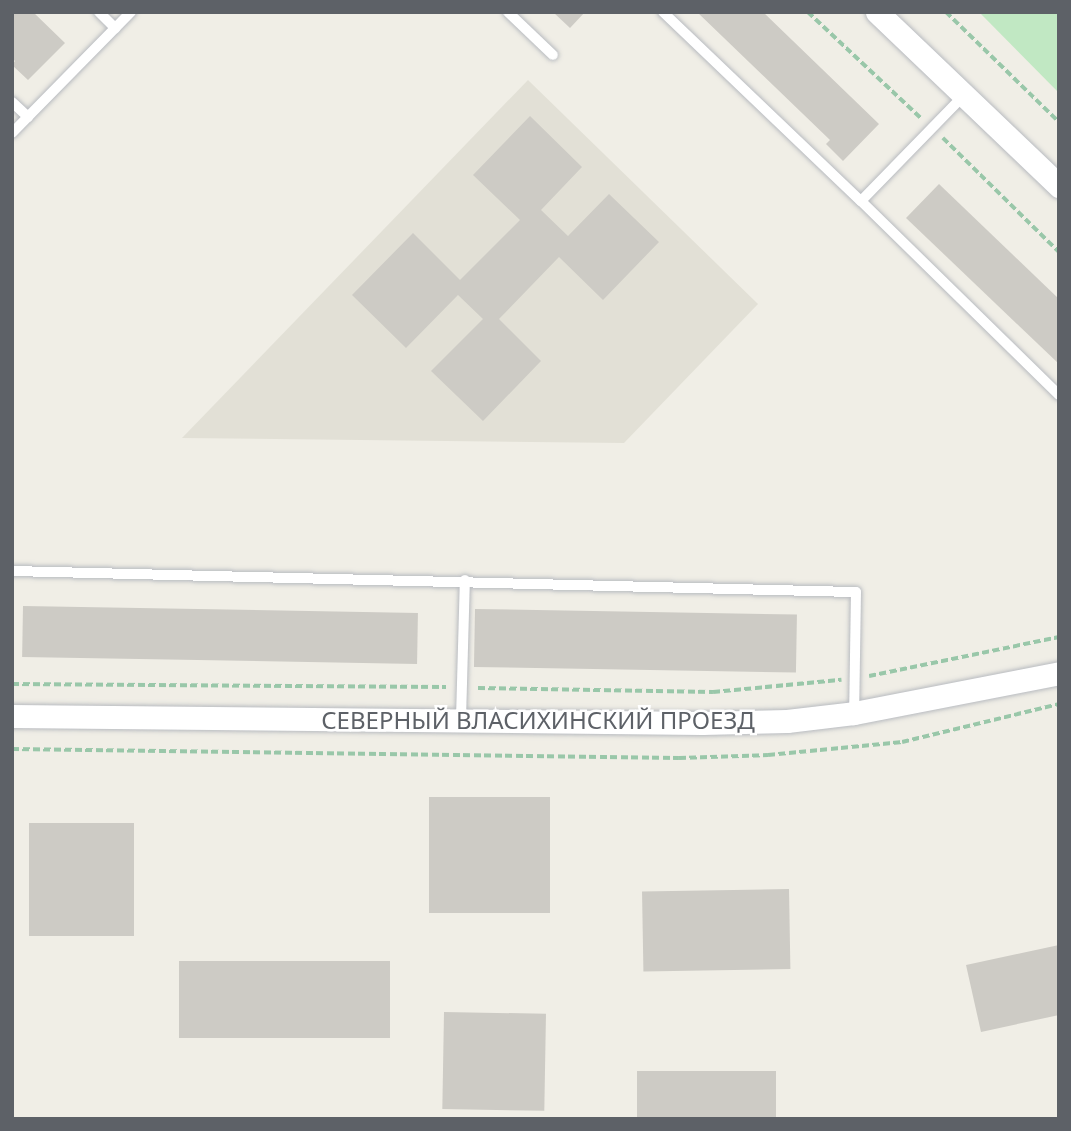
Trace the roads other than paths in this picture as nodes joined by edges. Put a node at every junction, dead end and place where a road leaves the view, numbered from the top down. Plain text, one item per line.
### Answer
1 (99, 12) edge
2 (131, 12) edge
3 (508, 12) edge
4 (663, 12) edge
5 (877, 12) edge
6 (115, 28) junction
7 (553, 55) dead end
8 (964, 95) junction
9 (12, 102) edge
10 (28, 117) junction
11 (12, 133) edge
12 (1059, 186) edge
13 (861, 201) junction
14 (1059, 395) edge
15 (12, 571) edge
16 (465, 580) junction
17 (1059, 673) edge
18 (854, 713) junction
19 (12, 716) edge
20 (461, 719) junction

1 - 6 lane
2 - 6 lane
3 - 7 lane
4 - 13 lane
5 - 8 street
6 - 10 lane
8 - 12 street
8 - 13 lane
9 - 10 lane
10 - 11 lane
13 - 14 lane
15 - 16 lane
16 - 18 lane
16 - 20 lane
17 - 18 street, СЕВЕРНЫЙ ВЛАСИХИНСКИЙ ПРОЕЗД
18 - 20 street, СЕВЕРНЫЙ ВЛАСИХИНСКИЙ ПРОЕЗД
19 - 20 street, СЕВЕРНЫЙ ВЛАСИХИНСКИЙ ПРОЕЗД

